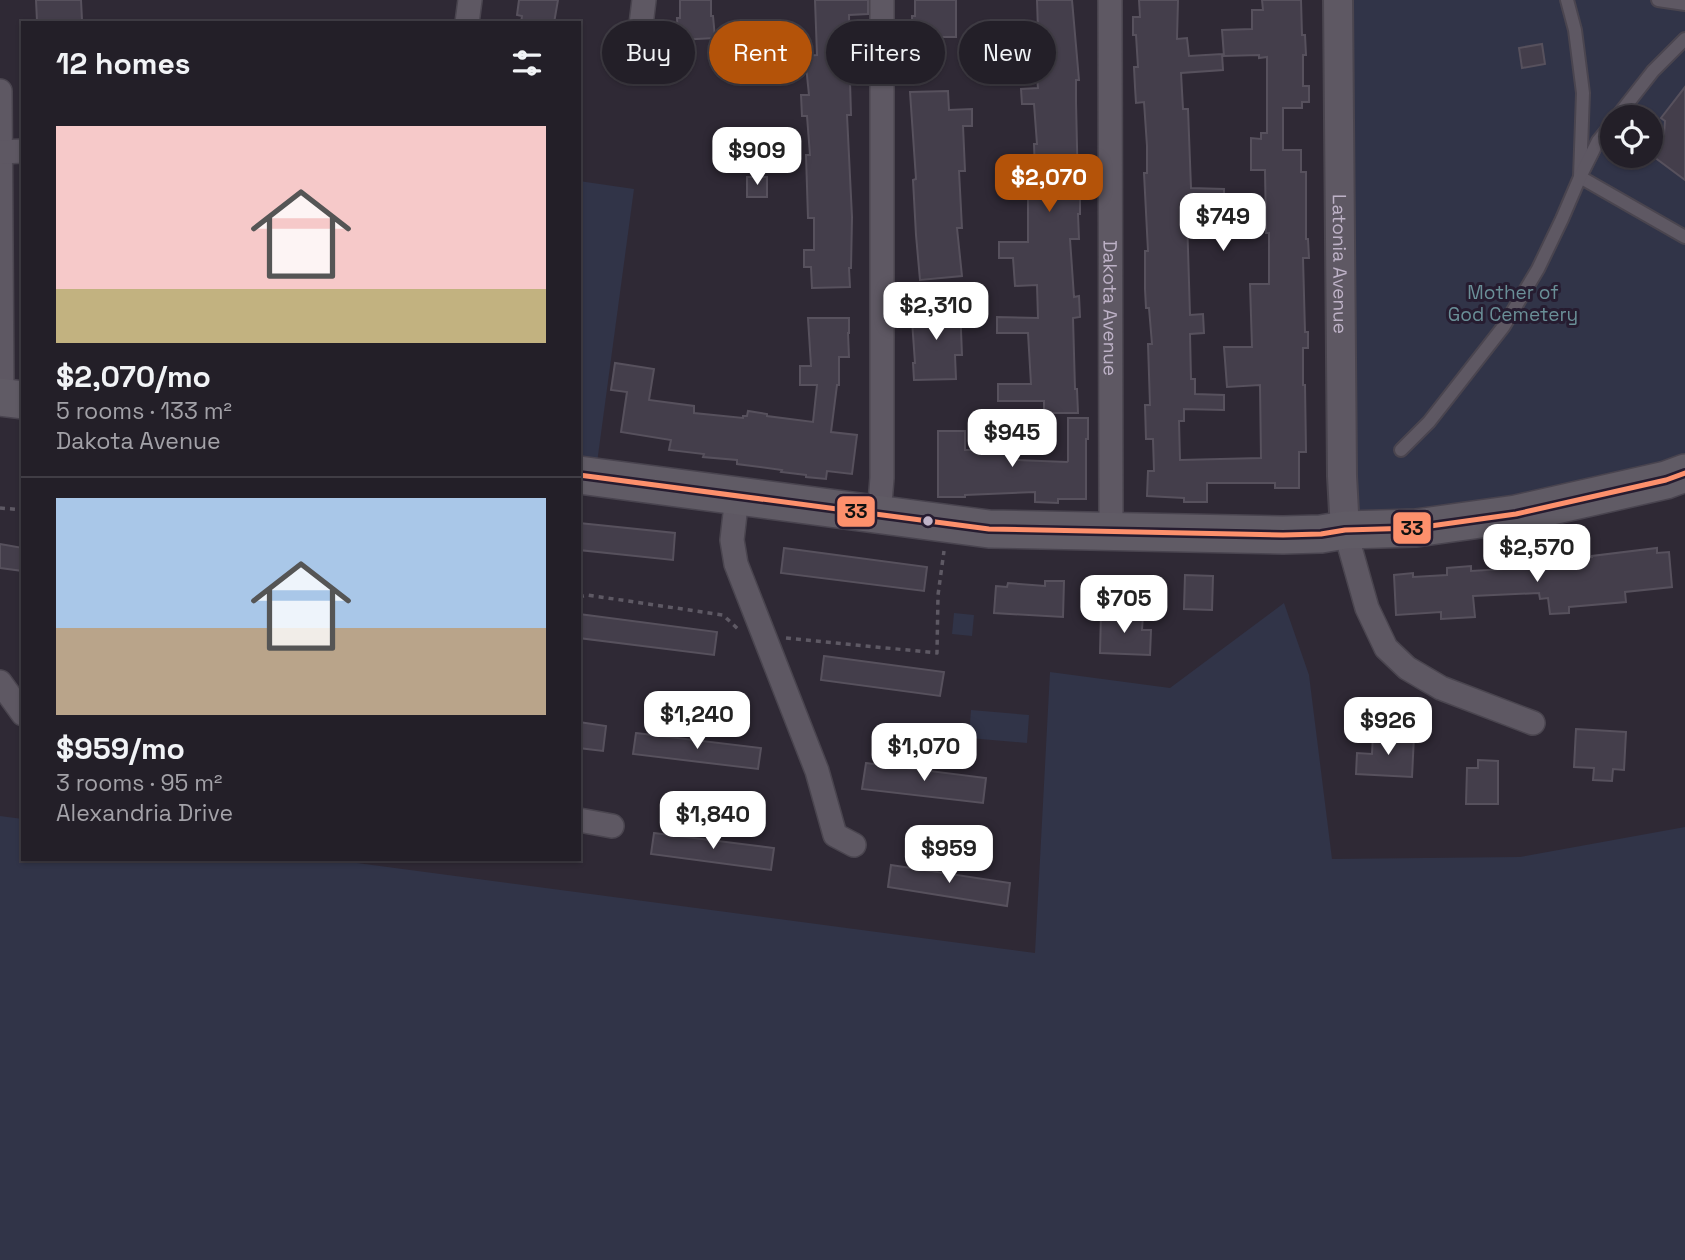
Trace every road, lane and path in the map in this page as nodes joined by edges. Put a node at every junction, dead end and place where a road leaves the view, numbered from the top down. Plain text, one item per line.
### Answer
1 (470, 0) edge
2 (644, 0) edge
3 (882, 0) edge
4 (1110, 0) edge
5 (1338, 0) edge
6 (1567, 0) edge
7 (1658, 0) edge
8 (1685, 4) edge
9 (467, 21) edge
10 (641, 21) edge
11 (1685, 39) edge
12 (0, 91) edge
13 (1626, 105) edge
14 (1600, 139) edge
15 (12, 152) edge
16 (1580, 177) junction
17 (1685, 237) edge
18 (8, 398) edge
19 (1401, 450) dead end
20 (1685, 474) edge
21 (581, 475) edge
22 (737, 496) junction
23 (0, 508) edge
24 (21, 510) edge
25 (879, 515) junction
26 (948, 524) junction
27 (1345, 530) junction
28 (1111, 532) junction
29 (581, 596) edge
30 (764, 636) junction
31 (0, 682) edge
32 (21, 711) edge
33 (1533, 723) dead end
34 (581, 820) edge
35 (612, 826) dead end
36 (854, 845) dead end

1 - 9 street
2 - 10 street
3 - 25 street
4 - 28 street, Dakota Avenue
5 - 27 street, Latonia Avenue
6 - 16 lane
7 - 8 lane
11 - 13 lane
12 - 15 street
14 - 16 lane
15 - 18 street
16 - 17 lane
16 - 19 lane
20 - 27 main road
21 - 22 main road
22 - 25 main road
22 - 30 street
23 - 24 path
25 - 26 main road
26 - 28 main road
26 - 30 path
27 - 28 main road
27 - 33 street
29 - 30 path
30 - 36 street
31 - 32 street
34 - 35 street

